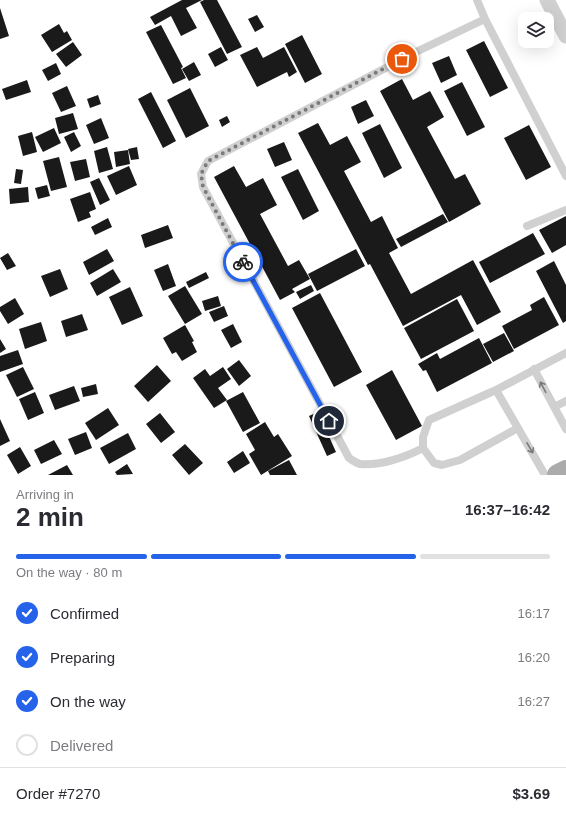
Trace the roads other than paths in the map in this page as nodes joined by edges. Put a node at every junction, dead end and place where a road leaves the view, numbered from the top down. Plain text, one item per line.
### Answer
1 (477, 0) edge
2 (548, 0) edge
3 (485, 19) junction
4 (566, 36) edge
5 (566, 176) edge
6 (566, 210) edge
7 (527, 226) dead end
8 (566, 353) edge
9 (534, 369) junction
10 (496, 390) junction
11 (566, 401) edge
12 (554, 407) junction
13 (518, 428) junction
14 (566, 429) edge
15 (424, 448) junction
16 (566, 471) edge
17 (545, 475) edge
18 (558, 475) edge

1 - 3 lane
2 - 4 street
3 - 5 lane
3 - 15 lane
6 - 7 lane
8 - 9 lane
9 - 10 lane
12 -> 9 lane
10 - 13 lane
10 - 15 lane
11 - 12 lane
12 - 14 lane
13 - 15 lane
13 -> 17 lane
16 - 18 main road

